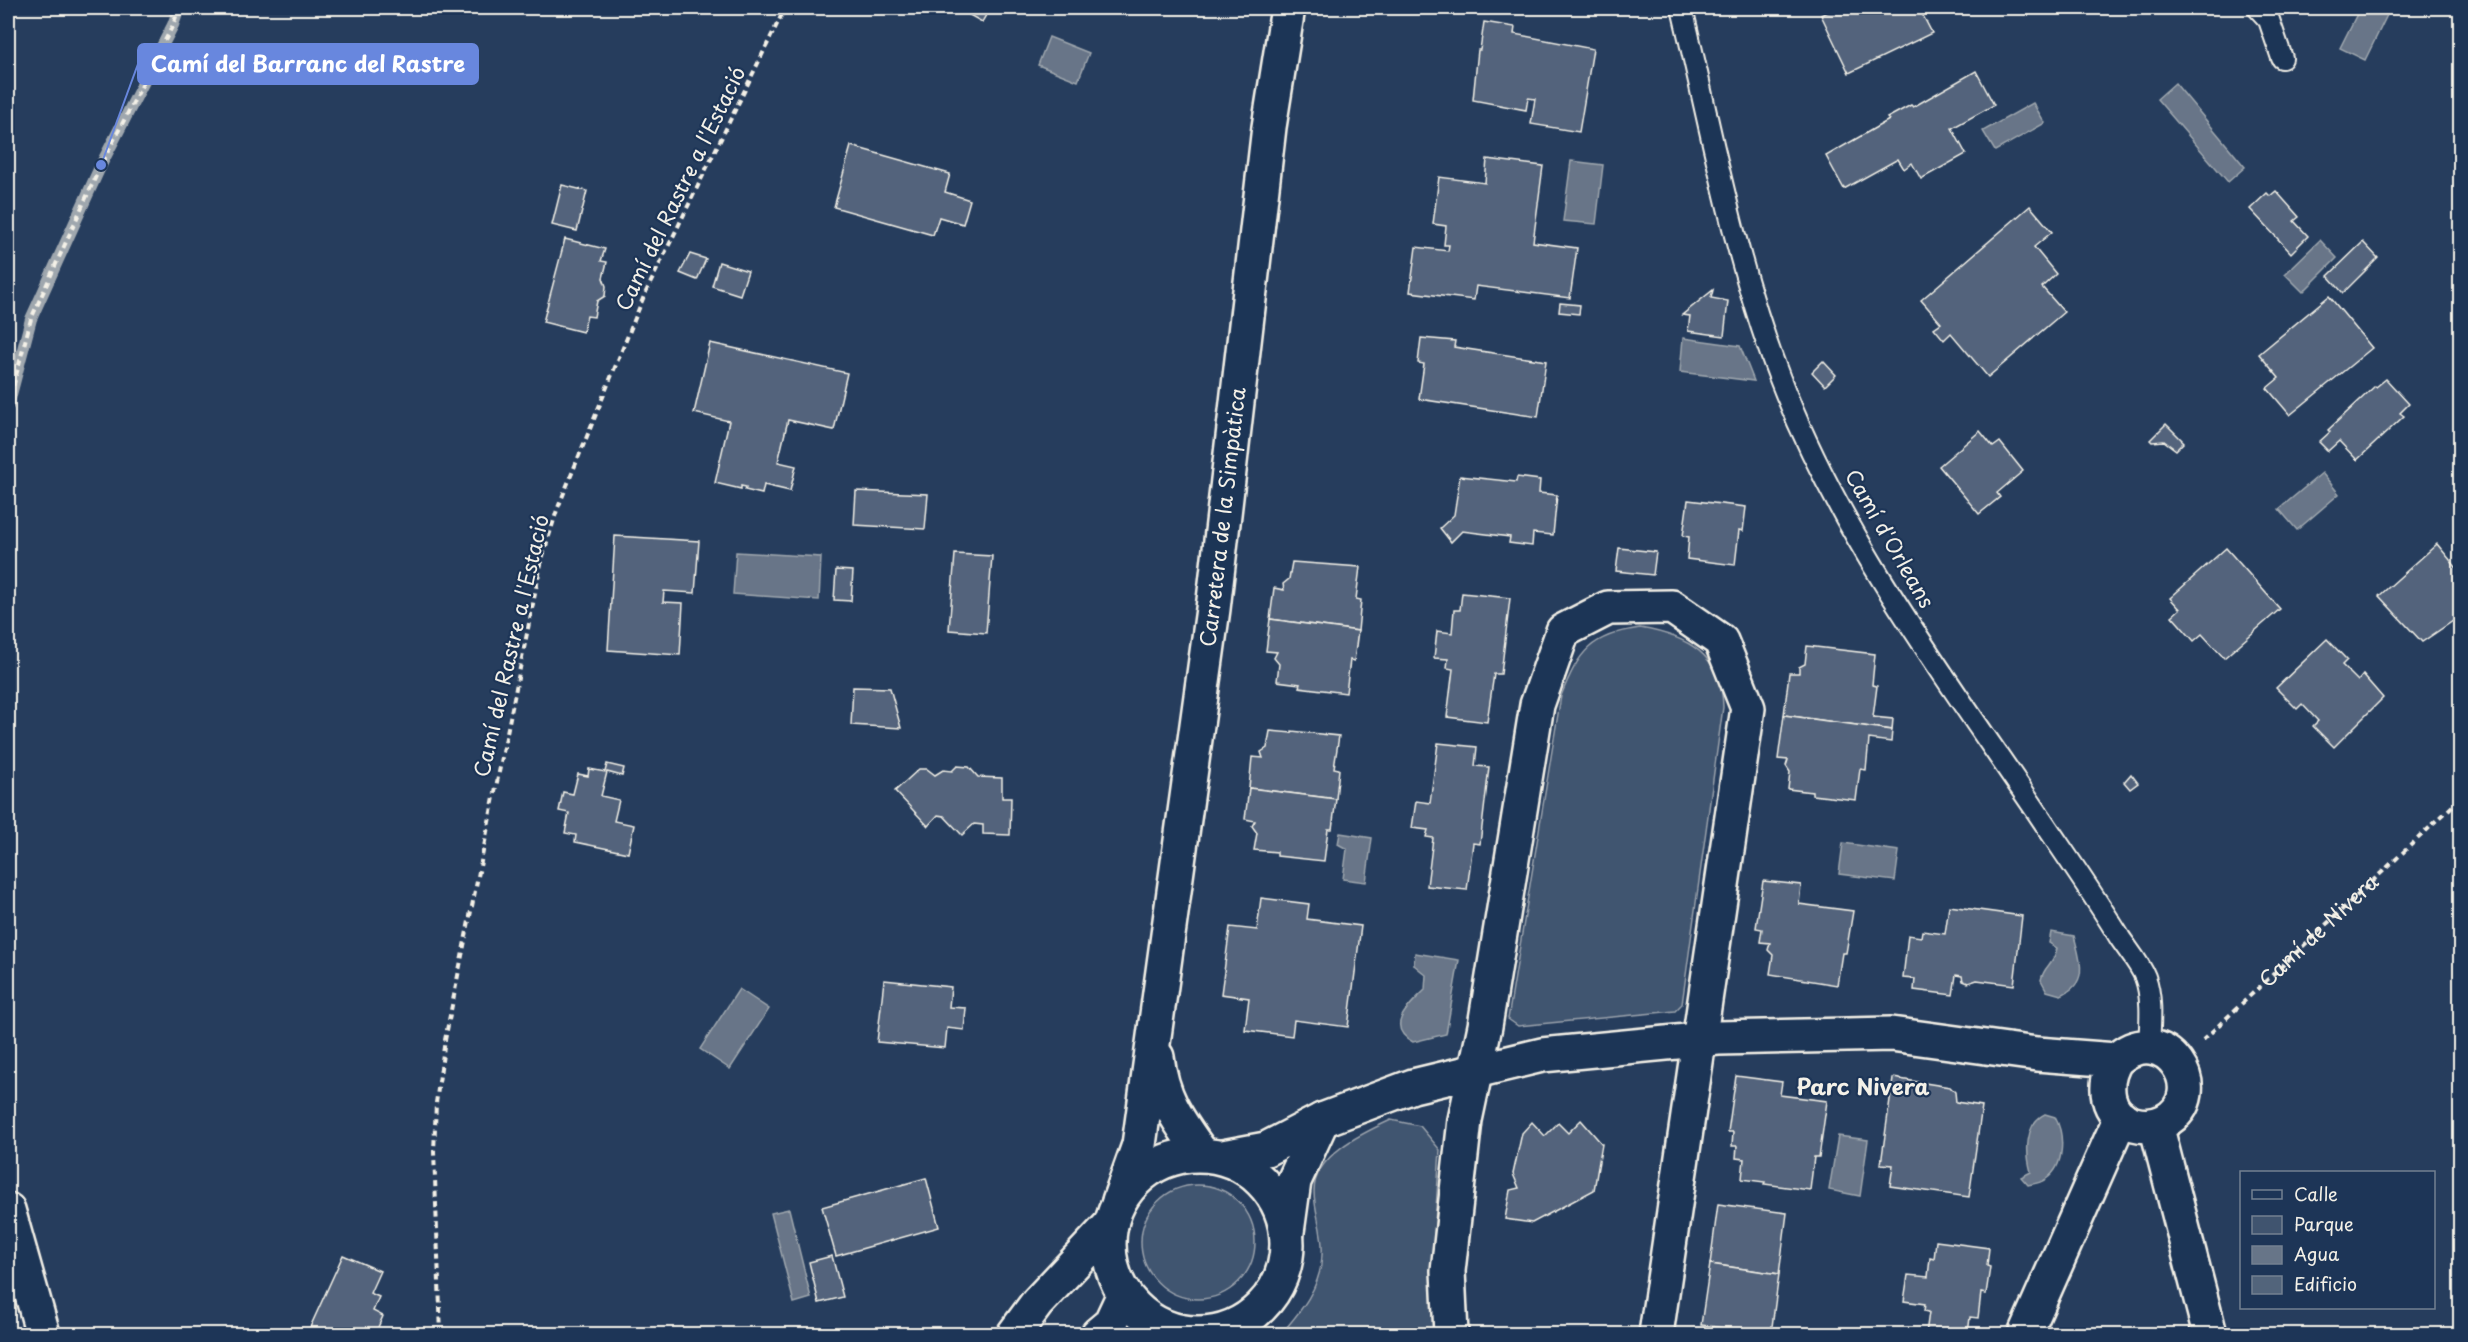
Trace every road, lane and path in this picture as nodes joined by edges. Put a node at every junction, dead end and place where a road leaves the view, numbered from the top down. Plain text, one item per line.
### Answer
1 (179, 8) edge
2 (785, 8) edge
3 (1288, 8) edge
4 (1682, 8) edge
5 (2258, 8) edge
6 (2282, 58) dead end
7 (8, 406) edge
8 (2460, 799) edge
9 (1154, 1027) junction
10 (1701, 1040) junction
11 (2149, 1047) junction
12 (2116, 1060) junction
13 (2179, 1064) junction
14 (1474, 1071) junction
15 (2121, 1117) junction
16 (1322, 1120) junction
17 (2156, 1125) junction
18 (1212, 1156) junction
19 (8, 1210) edge
20 (1115, 1213) junction
21 (1287, 1234) junction
22 (1126, 1295) junction
23 (1036, 1303) junction
24 (1225, 1333) edge
25 (43, 1335) edge
26 (441, 1335) edge
27 (1014, 1335) edge
28 (1098, 1335) edge
29 (1154, 1335) edge
30 (1451, 1335) edge
31 (1656, 1335) edge
32 (2025, 1335) edge
33 (2210, 1335) edge

1 - 7 path
2 - 26 path, Camí del Rastre a l'Estació
3 - 9 street, Carretera de la Simpàtica
4 - 11 lane, Camí d'Orleans
5 - 6 lane
8 - 13 path, Camí de Nivera
9 - 18 street, Carretera de la Simpàtica
9 - 20 street, Carretera de la Simpàtica
10 - 12 street
10 - 14 street
10 - 14 street
10 - 31 street
11 - 12 street
11 - 13 street
12 - 15 street
13 - 17 street
14 - 16 street
14 - 30 street
15 - 17 street
15 - 32 street
16 - 18 street
16 - 21 street
17 - 33 street
18 - 20 street
18 - 21 street
19 - 25 street
20 - 22 street
20 - 23 street
21 - 24 street
22 - 23 street
22 - 24 street
22 - 28 street
22 - 29 street
23 - 27 street

